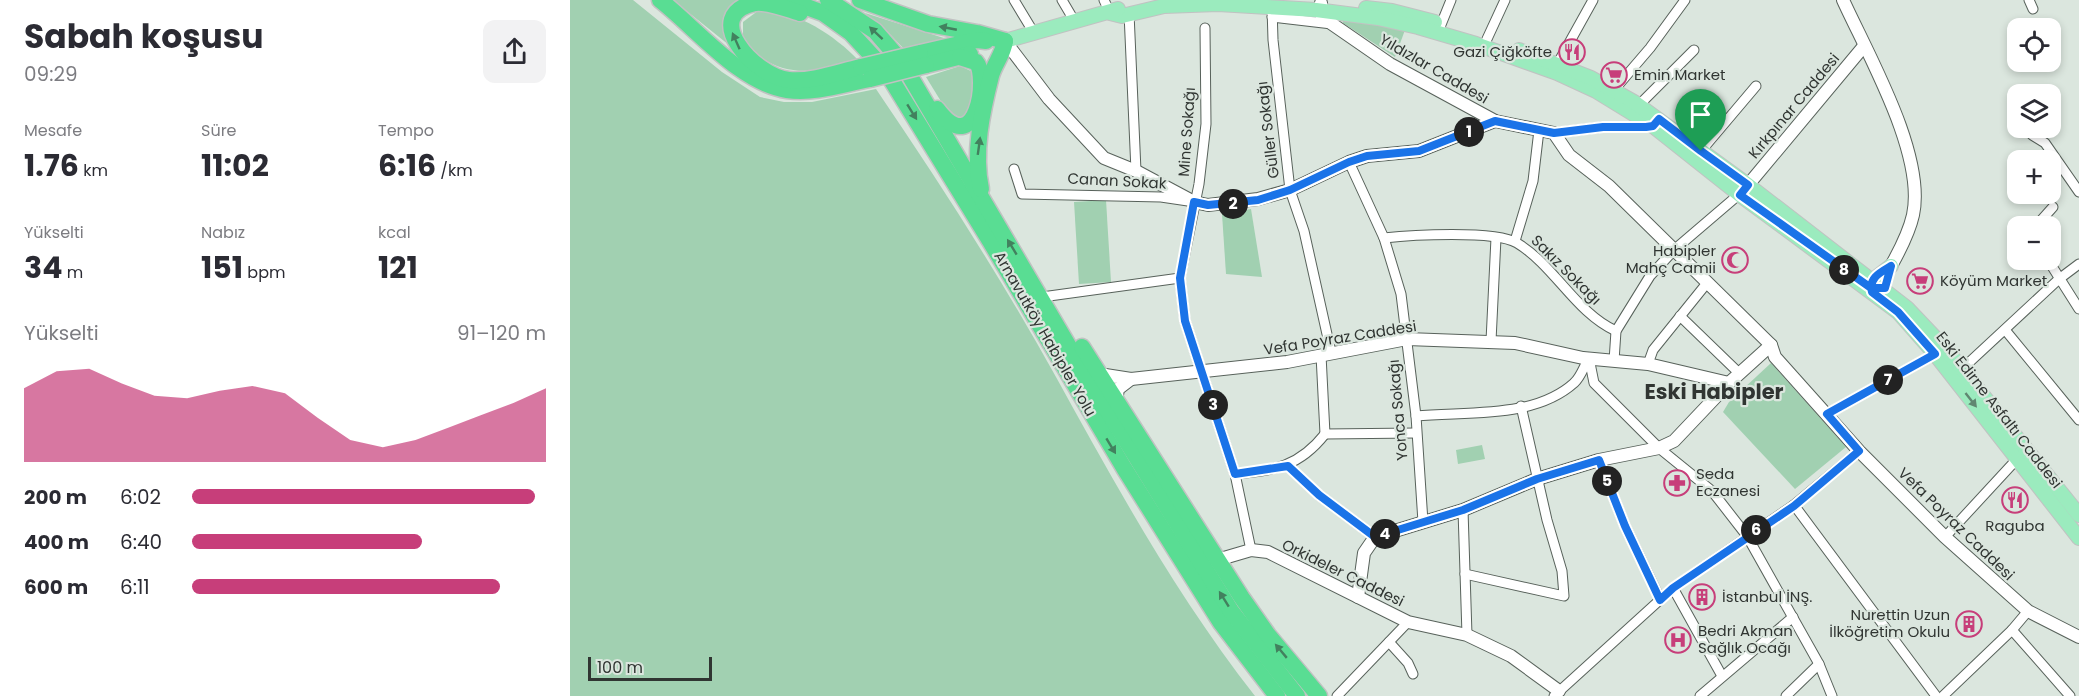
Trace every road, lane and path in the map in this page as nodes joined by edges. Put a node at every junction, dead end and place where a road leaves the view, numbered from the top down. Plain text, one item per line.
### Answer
1 (660, 0) edge
2 (788, 0) edge
3 (828, 0) edge
4 (860, 0) edge
5 (1014, 0) edge
6 (1062, 0) edge
7 (1152, 0) edge
8 (1290, 0) edge
9 (1451, 0) edge
10 (1505, 0) edge
11 (1593, 0) edge
12 (1685, 0) edge
13 (1843, 0) edge
14 (1107, 7) edge
15 (1320, 7) junction
16 (1273, 8) edge
17 (1129, 14) junction
18 (1075, 22) junction
19 (1333, 25) junction
20 (1205, 28) dead end
21 (1440, 28) junction
22 (851, 33) junction
23 (1034, 33) junction
24 (1487, 39) junction
25 (1005, 41) junction
26 (1864, 46) junction
27 (1694, 50) dead end
28 (960, 57) junction
29 (923, 59) junction
30 (1558, 63) junction
31 (865, 73) junction
32 (912, 78) junction
33 (1756, 86) dead end
34 (1614, 90) junction
35 (1639, 105) junction
36 (1495, 121) junction
37 (1656, 123) junction
38 (1539, 130) junction
39 (1554, 133) junction
40 (2037, 138) edge
41 (1701, 151) junction
42 (1349, 162) junction
43 (1014, 169) dead end
44 (1137, 171) junction
45 (1290, 190) junction
46 (1744, 190) junction
47 (2079, 192) edge
48 (1194, 202) junction
49 (986, 203) junction
50 (2053, 207) dead end
51 (2045, 216) edge
52 (1384, 238) junction
53 (1496, 238) junction
54 (1515, 241) junction
55 (1674, 250) junction
56 (2079, 264) edge
57 (1891, 266) joint
58 (2054, 270) edge
59 (1180, 278) junction
60 (2059, 279) junction
61 (1707, 283) junction
62 (1875, 287) junction
63 (1042, 297) junction
64 (2079, 309) edge
65 (1680, 316) junction
66 (1616, 331) junction
67 (2006, 331) junction
68 (1407, 339) junction
69 (1491, 341) junction
70 (1772, 345) junction
71 (1326, 353) junction
72 (1935, 354) junction
73 (1588, 358) junction
74 (1614, 361) junction
75 (1648, 364) junction
76 (1962, 369) junction
77 (1203, 372) junction
78 (1099, 374) junction
79 (1740, 374) junction
80 (1131, 380) junction
81 (1729, 383) junction
82 (1521, 406) junction
83 (1113, 409) junction
84 (1827, 414) junction
85 (1416, 416) junction
86 (2079, 420) edge
87 (1416, 433) junction
88 (1325, 434) junction
89 (1659, 448) junction
90 (1859, 451) junction
91 (2017, 459) junction
92 (1599, 460) junction
93 (1288, 466) junction
94 (1235, 474) junction
95 (1537, 479) junction
96 (1794, 506) junction
97 (1463, 510) junction
98 (2079, 515) edge
99 (1423, 522) junction
100 (1747, 536) junction
101 (1375, 537) junction
102 (1945, 537) junction
103 (2079, 538) edge
104 (1251, 550) junction
105 (1217, 561) junction
106 (1465, 574) junction
107 (1673, 588) junction
108 (1358, 597) junction
109 (1660, 600) junction
110 (2028, 611) junction
111 (1793, 617) junction
112 (1408, 622) junction
113 (2012, 630) junction
114 (1467, 635) junction
115 (2079, 637) edge
116 (1389, 642) junction
117 (1819, 664) junction
118 (1413, 674) dead end
119 (1722, 676) junction
120 (1559, 694) edge
121 (1276, 696) edge
122 (1297, 696) edge
123 (1319, 696) edge
124 (1338, 696) edge
125 (1700, 696) edge
126 (1786, 696) edge
127 (1832, 696) edge
128 (1936, 696) edge
129 (1943, 696) edge
130 (2070, 696) edge

1 - 31 highway
2 - 22 highway, Arnavutköy Habipler Yolu
32 -> 3 highway, Arnavutköy Habipler Yolu
25 -> 4 highway
5 - 23 street
6 - 18 street
7 - 14 main road, Eski Edirne Asfaltı Caddesi
8 - 15 main road, Eski Edirne Asfaltı Caddesi
9 - 21 street
10 - 24 street
11 - 30 street
12 - 34 street
13 - 26 main road
14 - 17 main road, Eski Edirne Asfaltı Caddesi
14 - 18 main road, Eski Edirne Asfaltı Caddesi
15 - 16 main road, Eski Edirne Asfaltı Caddesi
15 - 19 main road, Yıldızlar Caddesi
15 - 21 main road, Eski Edirne Asfaltı Caddesi
16 - 17 main road, Eski Edirne Asfaltı Caddesi
16 - 19 street
16 - 45 street, Güller Sokağı
17 - 44 street
18 - 23 main road, Eski Edirne Asfaltı Caddesi
19 - 36 main road, Yıldızlar Caddesi
20 - 48 street, Mine Sokağı
21 - 24 main road, Eski Edirne Asfaltı Caddesi
21 - 37 main road, Eski Edirne Asfaltı Caddesi
31 -> 22 highway
22 -> 121 highway, Arnavutköy Habipler Yolu
23 - 25 main road, Eski Edirne Asfaltı Caddesi
24 - 30 main road, Eski Edirne Asfaltı Caddesi
25 - 28 highway
25 - 29 highway
25 - 44 main road
49 -> 25 highway
26 - 46 main road, Kırkpınar Caddesi
26 - 57 main road
27 - 35 street
28 - 29 highway
28 - 32 highway
29 - 31 highway, bridge
30 - 34 main road, Eski Edirne Asfaltı Caddesi
32 - 49 highway, Arnavutköy Habipler Yolu
33 - 41 street
34 - 35 main road, Eski Edirne Asfaltı Caddesi
35 - 37 main road, Eski Edirne Asfaltı Caddesi
36 - 38 main road, Yıldızlar Caddesi
36 - 42 main road
37 - 39 street
37 - 41 main road, Eski Edirne Asfaltı Caddesi
37 - 46 main road, Eski Edirne Asfaltı Caddesi
38 - 39 main road, Yıldızlar Caddesi
38 - 54 street
39 - 55 main road
40 - 47 street
41 - 46 main road, Eski Edirne Asfaltı Caddesi
42 - 45 main road
42 - 52 street, Yonca Sokağı
43 - 48 street, Canan Sokak
44 - 48 main road
45 - 48 main road
45 - 71 street, Güller Sokağı
46 - 55 street
46 - 62 main road, Eski Edirne Asfaltı Caddesi
46 - 62 main road, Eski Edirne Asfaltı Caddesi
48 - 59 street, Mine Sokağı
63 -> 49 highway, Arnavutköy Habipler Yolu
50 - 51 street
52 - 53 street, Sakız Sokağı
52 - 68 street, Yonca Sokağı
53 - 54 street, Sakız Sokağı
53 - 69 street
54 - 66 street, Sakız Sokağı
55 - 61 main road
55 - 66 street
56 - 60 street
57 - 62 main road
58 - 60 street
59 - 63 street
59 - 77 street, Mine Sokağı
60 - 64 street
60 - 67 street
61 - 65 street
61 - 70 main road
62 - 72 main road, Eski Edirne Asfaltı Caddesi
62 - 76 main road, Eski Edirne Asfaltı Caddesi
63 - 78 highway
63 - 83 highway, Arnavutköy Habipler Yolu
65 - 75 street
65 - 79 street
66 - 74 street
67 - 76 street
67 - 86 street
68 - 69 main road, Vefa Poyraz Caddesi
68 - 71 main road, Vefa Poyraz Caddesi
68 - 85 street, Yonca Sokağı
69 - 73 main road, Vefa Poyraz Caddesi
70 - 79 main road
70 - 84 main road
71 - 77 main road, Vefa Poyraz Caddesi
71 - 88 street, Güller Sokağı
72 - 84 street
72 -> 91 main road, Eski Edirne Asfaltı Caddesi
73 - 74 main road, Vefa Poyraz Caddesi
73 - 82 street
73 - 89 street
74 - 75 main road, Vefa Poyraz Caddesi
75 - 81 main road, Vefa Poyraz Caddesi
76 - 98 main road, Eski Edirne Asfaltı Caddesi
77 - 80 main road, Vefa Poyraz Caddesi
77 - 94 street, Mine Sokağı
78 - 80 main road, Vefa Poyraz Caddesi
78 - 83 highway
79 - 81 main road
80 - 83 main road
81 - 89 main road
82 - 85 street
82 - 95 street
83 - 105 highway
122 -> 83 highway, Arnavutköy Habipler Yolu
84 - 90 main road, Vefa Poyraz Caddesi
85 - 87 street, Yonca Sokağı
87 - 88 street
87 - 99 street, Yonca Sokağı
88 - 93 street
89 - 92 main road
89 - 100 street
90 - 96 street
90 - 102 main road, Vefa Poyraz Caddesi
91 - 102 street
91 - 103 main road, Eski Edirne Asfaltı Caddesi
92 - 95 main road
92 - 109 street
93 - 94 street
93 - 101 street
94 - 104 street, Mine Sokağı
95 - 97 main road
95 - 106 street
96 - 100 street
96 - 128 street
97 - 99 main road
97 - 106 street
99 - 101 main road
100 - 107 street
100 - 111 street
101 - 108 main road
102 - 110 main road, Vefa Poyraz Caddesi
104 - 105 main road
104 - 108 main road, Orkideler Caddesi
123 -> 105 highway
106 - 114 street
107 - 109 street
107 - 119 street
108 - 112 main road, Orkideler Caddesi
109 - 120 street
110 - 113 street
110 - 115 main road, Vefa Poyraz Caddesi
111 - 117 street
111 - 119 street
112 - 114 main road, Orkideler Caddesi
112 - 116 street
113 - 129 street
113 - 130 street
114 - 120 main road, Orkideler Caddesi
116 - 118 street
116 - 124 street
117 - 126 street
117 - 127 street
119 - 125 street

